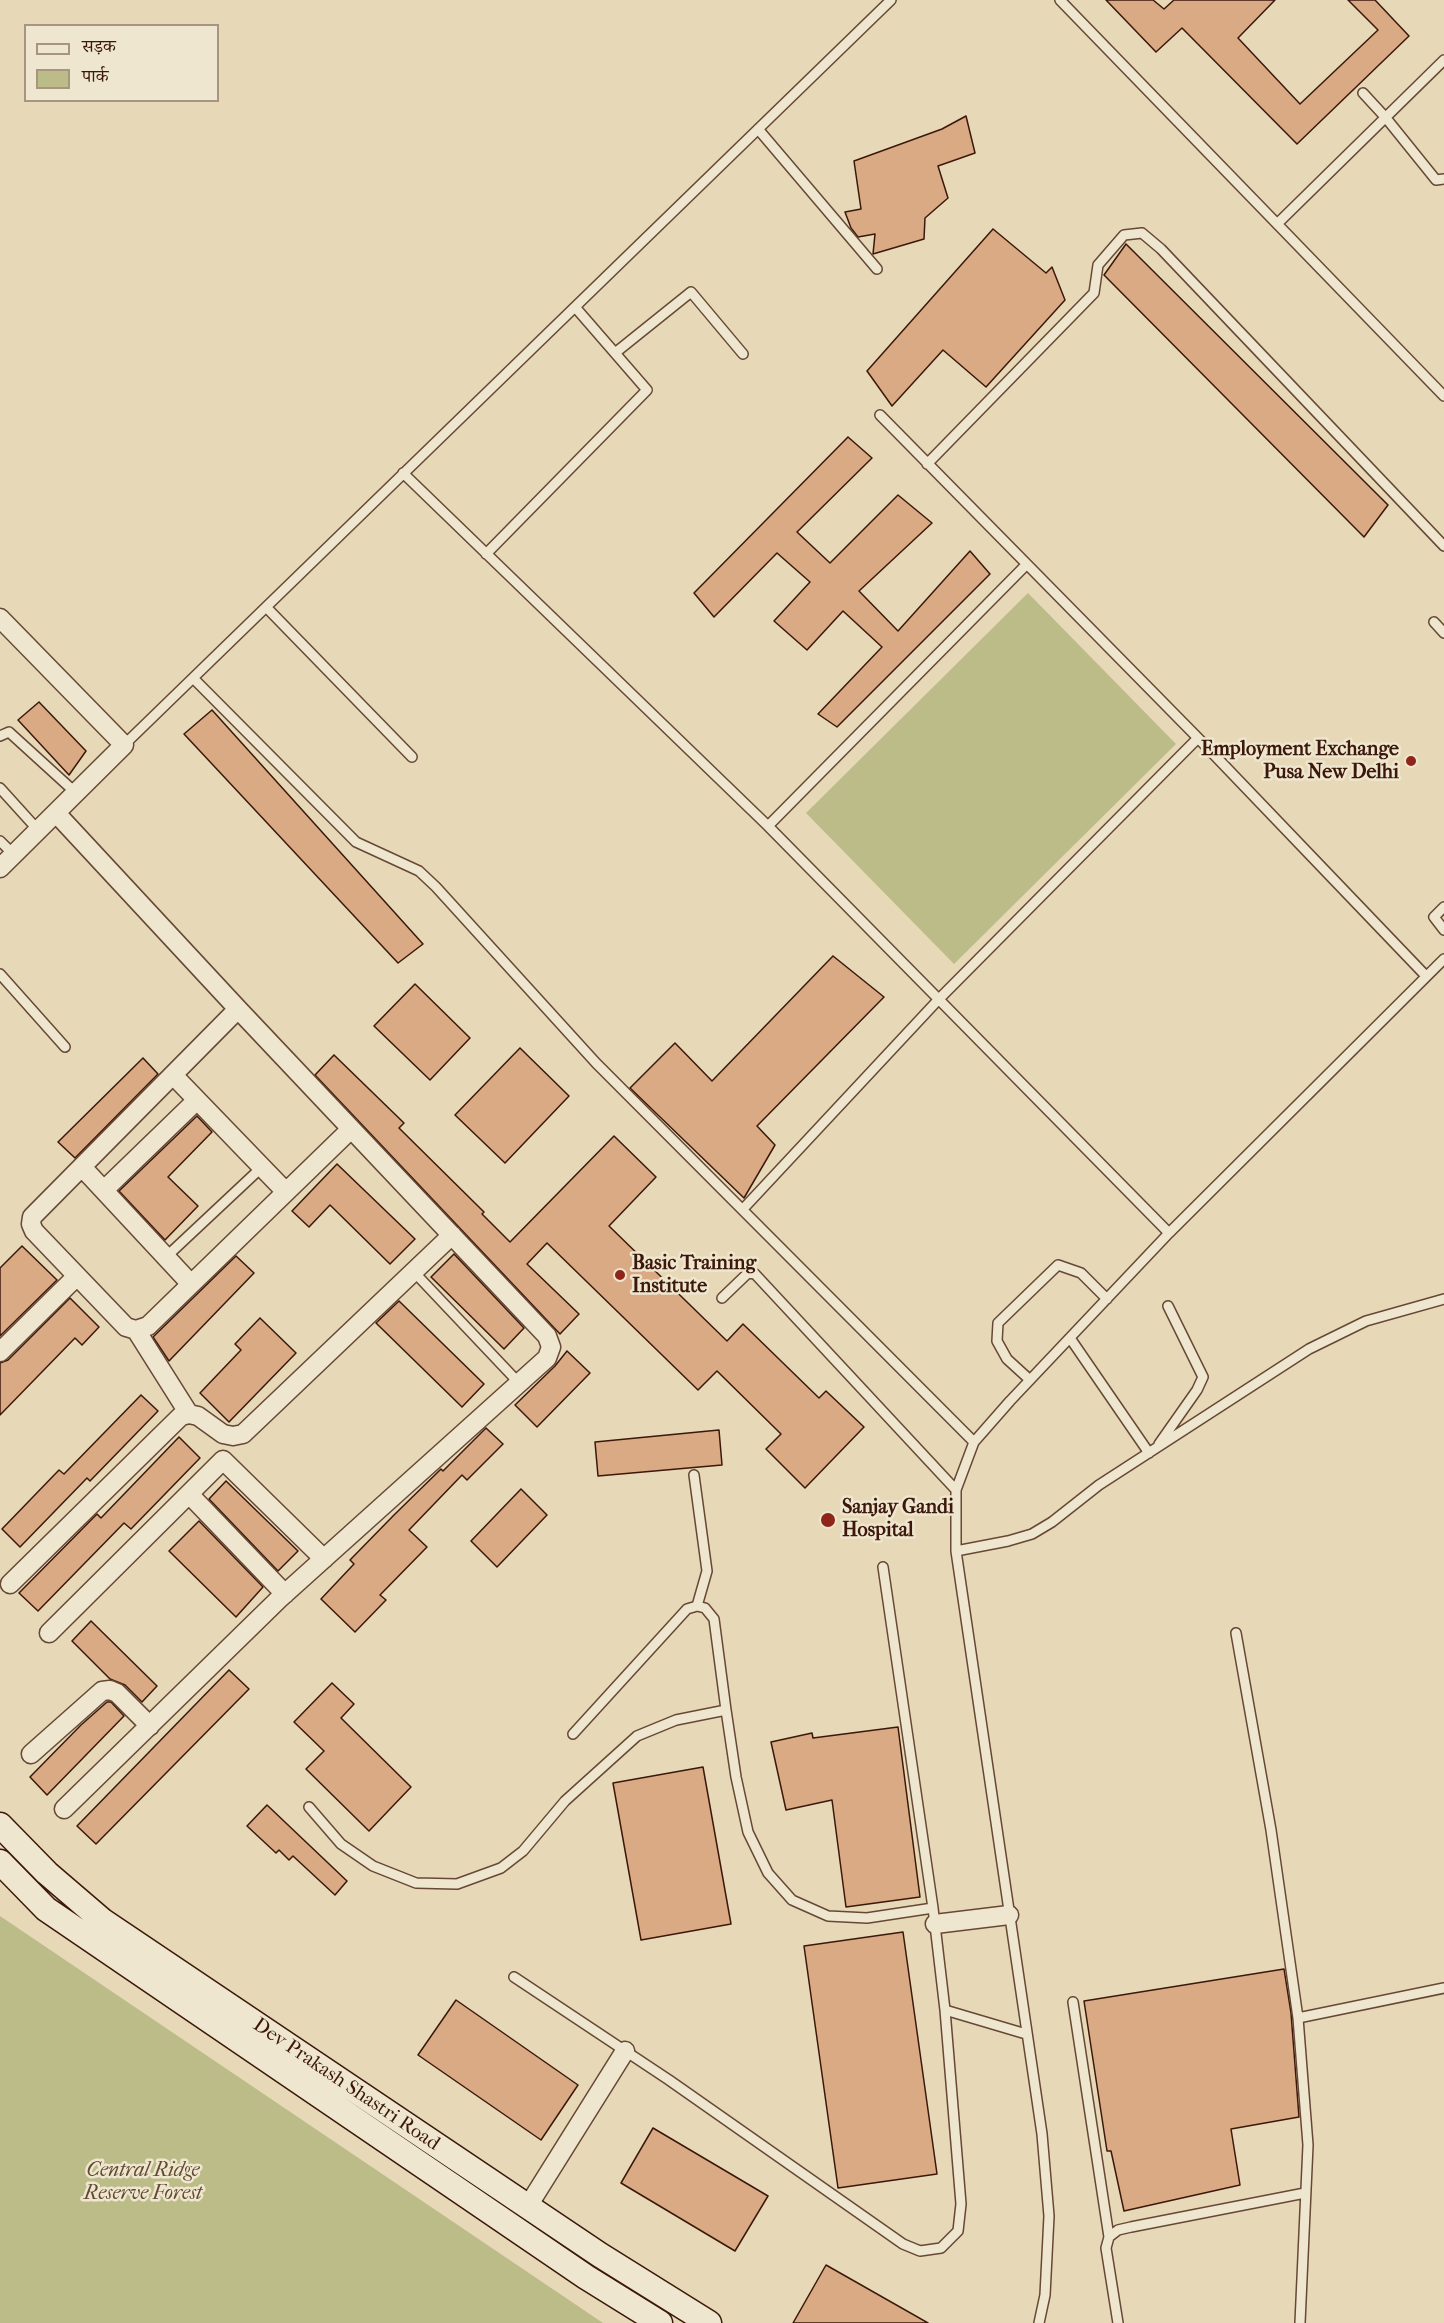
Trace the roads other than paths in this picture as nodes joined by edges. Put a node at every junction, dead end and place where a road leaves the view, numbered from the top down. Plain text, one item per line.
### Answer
1 (891, 0) edge
2 (1060, 0) edge
3 (1444, 60) edge
4 (1363, 93) dead end
5 (1386, 118) junction
6 (758, 129) junction
7 (1444, 179) edge
8 (1277, 224) junction
9 (877, 269) dead end
10 (575, 307) junction
11 (615, 353) junction
12 (743, 354) dead end
13 (1444, 396) edge
14 (880, 415) dead end
15 (927, 464) junction
16 (404, 473) junction
17 (1444, 546) edge
18 (486, 554) junction
19 (1026, 565) junction
20 (266, 607) junction
21 (0, 618) edge
22 (1434, 622) dead end
23 (1444, 633) edge
24 (193, 678) junction
25 (0, 736) edge
26 (1198, 738) junction
27 (124, 745) junction
28 (412, 757) dead end
29 (0, 788) edge
30 (76, 793) junction
31 (56, 813) junction
32 (768, 826) junction
33 (38, 830) junction
34 (0, 841) edge
35 (14, 855) junction
36 (0, 868) edge
37 (1444, 907) edge
38 (1444, 930) edge
39 (1444, 959) edge
40 (0, 974) edge
41 (1426, 976) junction
42 (939, 999) junction
43 (237, 1009) junction
44 (65, 1047) dead end
45 (173, 1075) junction
46 (197, 1100) junction
47 (351, 1129) junction
48 (82, 1167) junction
49 (262, 1167) junction
50 (104, 1190) junction
51 (286, 1192) junction
52 (743, 1209) junction
53 (1169, 1233) junction
54 (452, 1235) junction
55 (166, 1257) junction
56 (414, 1272) junction
57 (77, 1276) junction
58 (190, 1283) junction
59 (722, 1299) dead end
60 (1107, 1299) junction
61 (1444, 1299) edge
62 (1168, 1306) dead end
63 (136, 1330) junction
64 (1070, 1338) junction
65 (0, 1352) edge
66 (1030, 1380) junction
67 (519, 1383) junction
68 (189, 1414) junction
69 (974, 1442) junction
70 (1153, 1451) junction
71 (694, 1475) dead end
72 (956, 1490) junction
73 (189, 1494) junction
74 (956, 1551) junction
75 (324, 1559) junction
76 (883, 1567) dead end
77 (10, 1584) dead end
78 (285, 1594) junction
79 (697, 1606) junction
80 (50, 1633) dead end
81 (1236, 1633) dead end
82 (726, 1710) junction
83 (150, 1726) junction
84 (573, 1734) dead end
85 (30, 1754) dead end
86 (309, 1807) dead end
87 (64, 1809) dead end
88 (0, 1825) edge
89 (0, 1862) edge
90 (1009, 1915) junction
91 (934, 1916) junction
92 (514, 1977) dead end
93 (1444, 1988) edge
94 (1073, 2002) dead end
95 (945, 2010) junction
96 (1298, 2019) junction
97 (1026, 2034) junction
98 (625, 2051) junction
99 (1305, 2193) junction
100 (528, 2206) junction
101 (1109, 2237) junction
102 (660, 2323) edge
103 (709, 2323) edge
104 (1039, 2323) edge
105 (1118, 2323) edge
106 (1300, 2323) edge

1 - 6 lane
2 - 8 lane
3 - 5 lane
4 - 5 lane
5 - 7 lane
5 - 8 lane
6 - 9 lane
6 - 10 lane
8 - 13 lane
10 - 11 lane
10 - 16 lane
11 - 12 lane
11 - 18 lane
14 - 15 lane
15 - 17 lane
15 - 19 lane
16 - 18 lane
16 - 20 lane
18 - 32 lane
19 - 26 lane
19 - 32 lane
20 - 24 lane
20 - 28 lane
21 - 27 street
22 - 23 lane
24 - 27 lane
24 - 52 lane
25 - 30 lane
26 - 41 lane
26 - 42 lane
27 - 30 street
29 - 33 lane
30 - 31 street
31 - 33 street
31 - 43 street
32 - 42 lane
33 - 35 street
34 - 35 lane
35 - 36 street
37 - 38 lane
39 - 41 lane
40 - 44 lane
41 - 53 lane
42 - 52 lane
42 - 53 lane
43 - 45 street
43 - 47 street
45 - 46 street
45 - 48 street
46 - 49 street
46 - 50 street
47 - 51 street
47 - 54 street
48 - 50 street
48 - 57 street
49 - 51 street
49 - 55 lane
50 - 55 street
51 - 58 street
52 - 69 lane
53 - 60 lane
54 - 56 street
54 - 67 street
55 - 58 street
56 - 67 lane
56 - 68 street
57 - 63 street
57 - 65 street
58 - 63 street
59 - 72 lane
60 - 64 lane
60 - 66 lane
61 - 70 lane
62 - 70 lane
63 - 68 street
64 - 66 lane
64 - 70 lane
66 - 69 lane
67 - 75 street
68 - 77 street
69 - 72 lane
70 - 74 lane
71 - 79 lane
72 - 74 lane
73 - 75 street
73 - 78 street
73 - 80 street
74 - 90 lane
75 - 78 street
76 - 91 lane
78 - 83 street
79 - 82 lane
79 - 84 lane
81 - 96 lane
82 - 86 lane
82 - 91 lane
83 - 85 street
83 - 87 street
88 - 100 street, Dev Prakash Shastri Road
89 - 102 street, Dev Prakash Shastri Road
90 - 91 street
90 - 97 lane
91 - 95 lane
92 - 98 lane
93 - 96 lane
94 - 101 lane
95 - 97 lane
95 - 98 lane
96 - 99 lane
97 - 104 lane
98 - 100 street
99 - 101 lane
99 - 106 lane
100 - 103 street, Dev Prakash Shastri Road
101 - 105 lane

